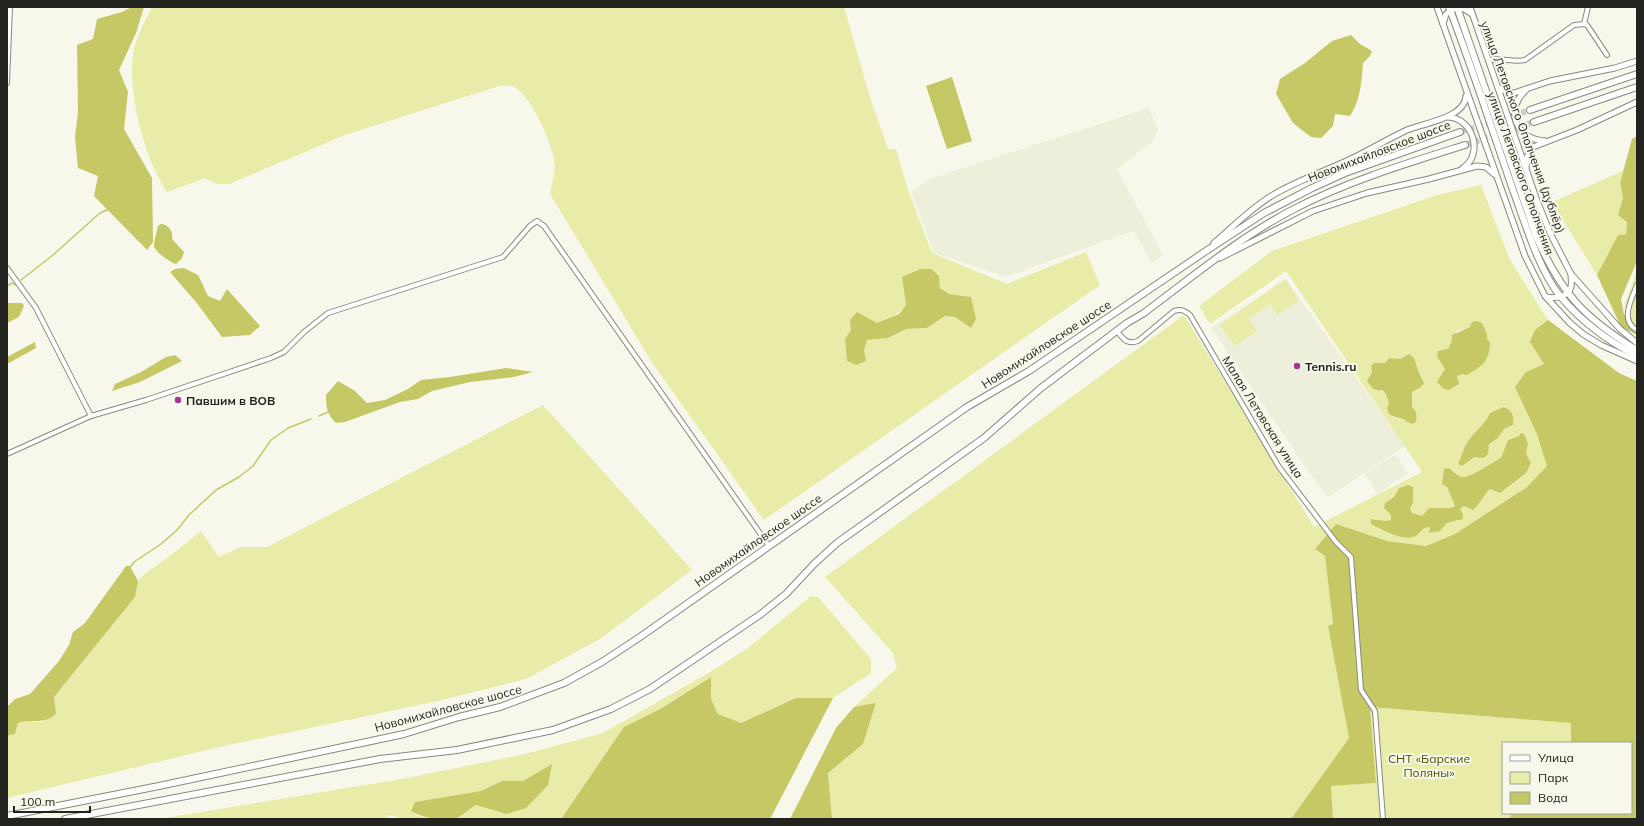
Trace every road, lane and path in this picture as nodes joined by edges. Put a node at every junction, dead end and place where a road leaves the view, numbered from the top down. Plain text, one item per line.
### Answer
1 (10, 7) edge
2 (1437, 7) edge
3 (1470, 7) edge
4 (1588, 7) edge
5 (1453, 8) edge
6 (1472, 14) junction
7 (1443, 24) junction
8 (1584, 24) junction
9 (1607, 54) dead end
10 (1488, 60) junction
11 (1637, 61) edge
12 (1637, 74) edge
13 (7, 83) edge
14 (1496, 85) junction
15 (1637, 87) edge
16 (1528, 89) junction
17 (1466, 92) junction
18 (1637, 102) edge
19 (1530, 110) tunnel mouth
20 (1445, 117) junction
21 (1534, 122) tunnel mouth
22 (1460, 132) tunnel mouth
23 (1548, 141) junction
24 (1465, 145) tunnel mouth
25 (1459, 171) junction
26 (1527, 173) junction
27 (1497, 180) junction
28 (1206, 251) junction
29 (1212, 262) junction
30 (7, 268) edge
31 (1571, 274) junction
32 (1637, 285) edge
33 (1567, 293) junction
34 (1545, 296) junction
35 (1561, 296) junction
36 (1637, 330) edge
37 (1117, 331) junction
38 (1637, 343) edge
39 (1637, 350) edge
40 (1637, 356) edge
41 (1637, 361) edge
42 (91, 416) junction
43 (7, 454) edge
44 (769, 546) junction
45 (7, 816) edge
46 (65, 819) edge
47 (1383, 819) edge

1 - 13 street
2 - 7 street
3 - 6 street, улица Летовского Ополчения (дублёр)
4 - 8 street
5 - 6 street
5 - 7 street
5 - 33 main road, улица Летовского Ополчения
5 - 35 main road, улица Летовского Ополчения
6 - 10 street, улица Летовского Ополчения (дублёр)
7 - 17 street
8 - 9 street
8 - 10 street
10 - 14 street, улица Летовского Ополчения (дублёр)
11 - 16 street
12 - 19 main road
14 - 16 street
14 - 26 street, улица Летовского Ополчения (дублёр)
15 - 21 main road
16 - 23 street
17 - 20 street
17 - 27 street
18 - 23 street
20 - 25 street
20 - 28 street
22 - 28 main road, Новомихайловское шоссе
23 - 26 street
24 - 29 main road, Новомихайловское шоссе
25 - 27 street
25 - 29 street
26 - 31 street, улица Летовского Ополчения (дублёр)
27 - 34 street
28 - 44 main road, Новомихайловское шоссе
29 - 37 main road, Новомихайловское шоссе
30 - 42 street
31 - 33 street
31 - 38 street, улица Летовского Ополчения (дублёр)
32 - 36 street
33 - 35 street
33 - 39 main road, улица Летовского Ополчения
34 - 35 street
34 - 41 street
35 - 40 main road, улица Летовского Ополчения
37 - 46 main road, Новомихайловское шоссе
37 - 47 street, Малая Летовская улица
42 - 43 street
42 - 44 street
44 - 45 main road, Новомихайловское шоссе

